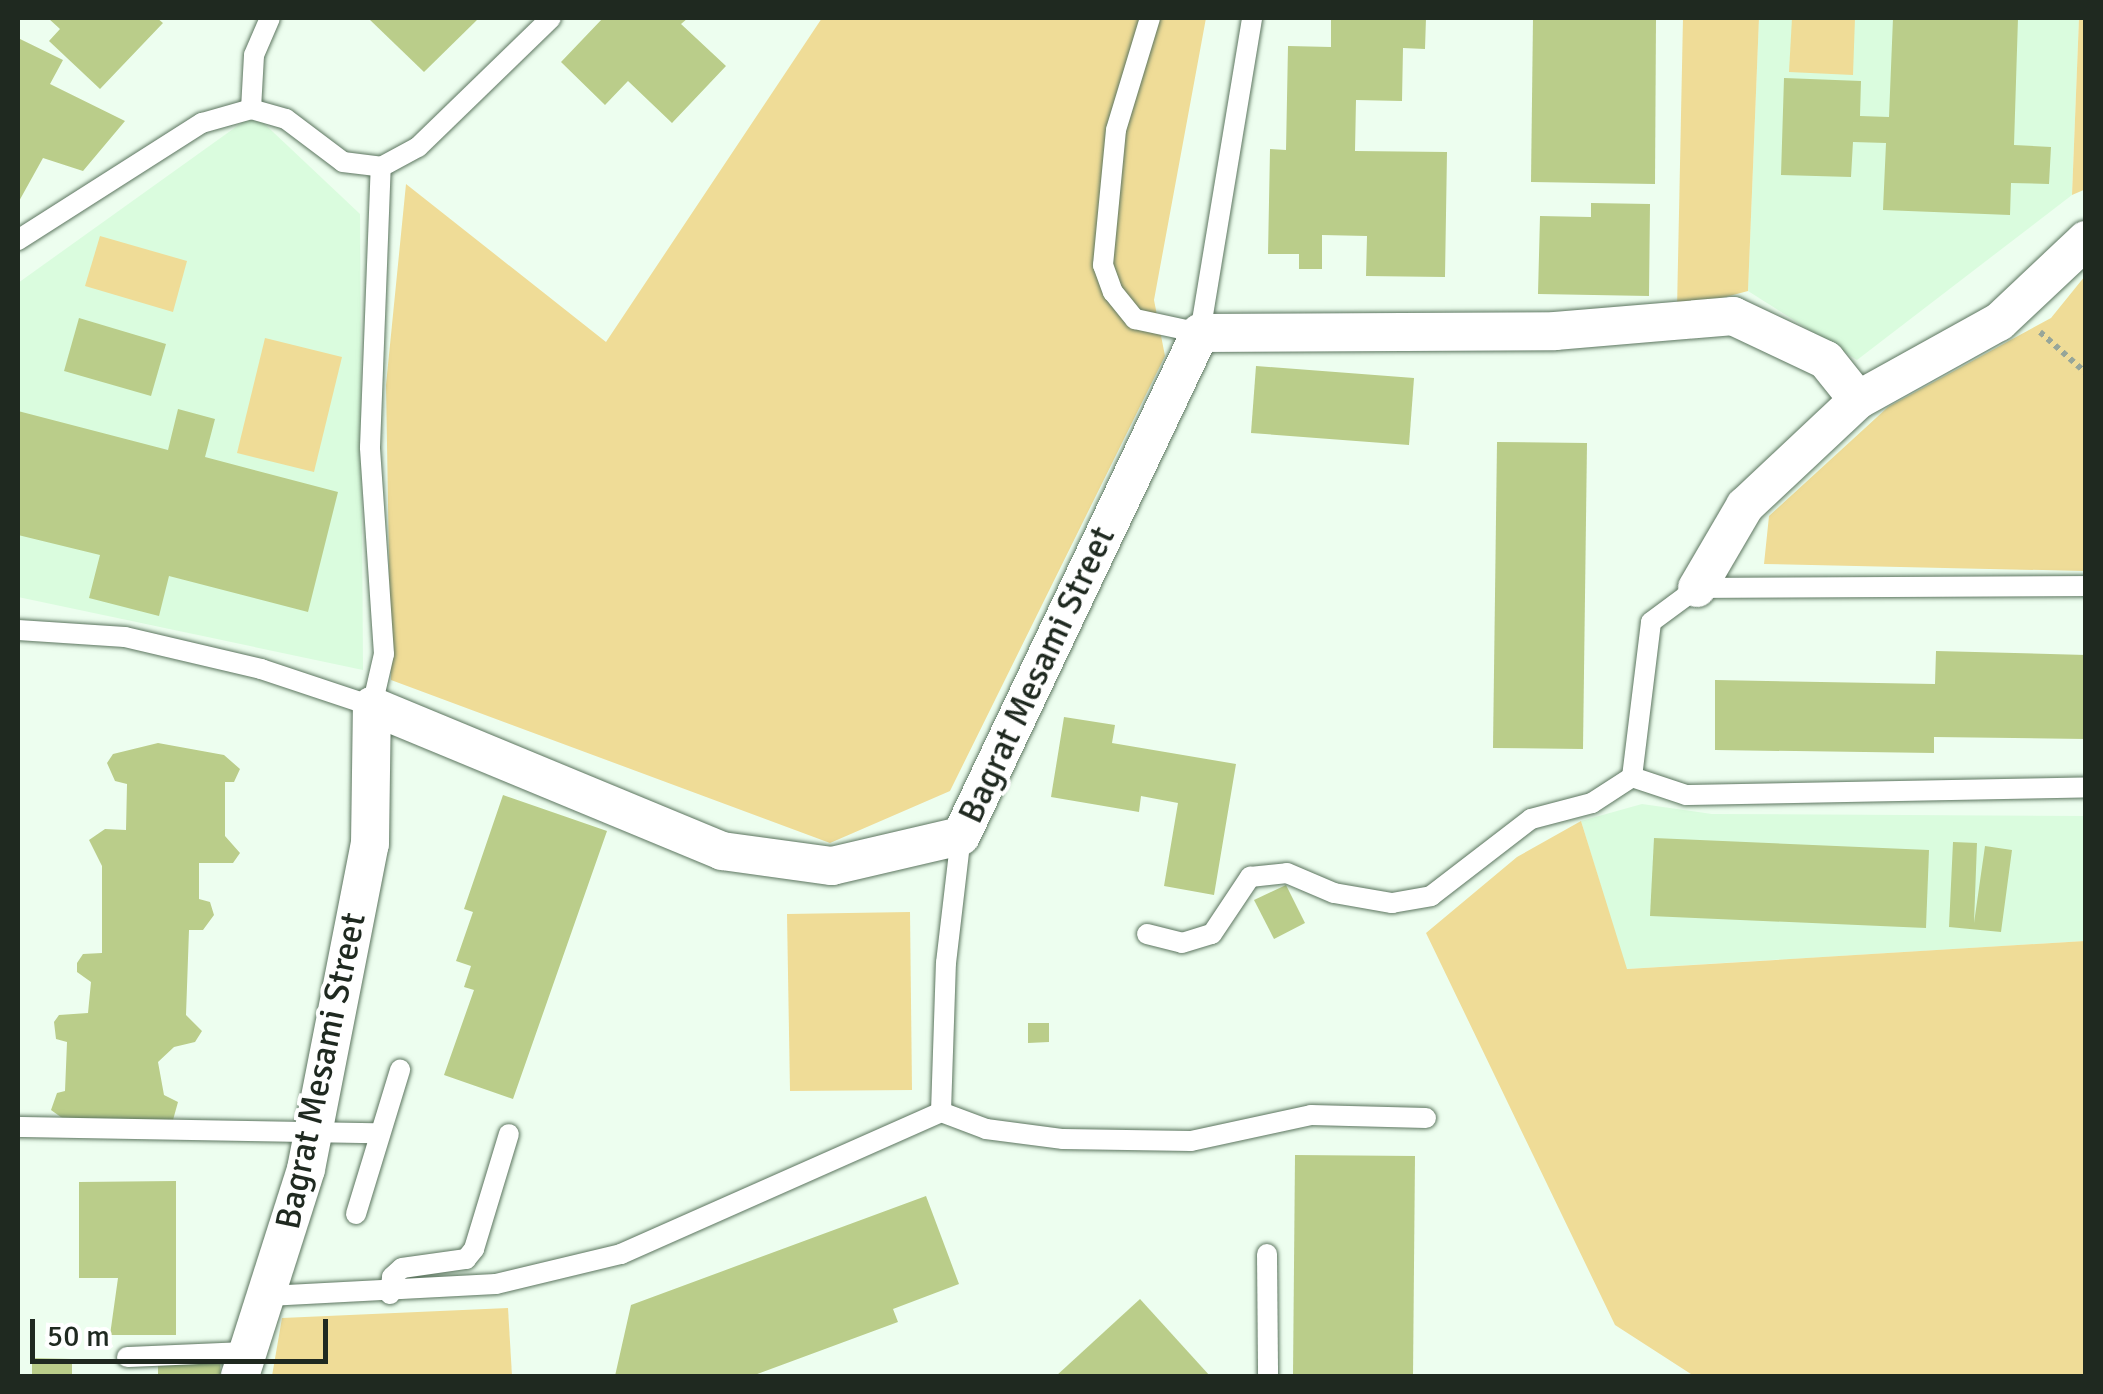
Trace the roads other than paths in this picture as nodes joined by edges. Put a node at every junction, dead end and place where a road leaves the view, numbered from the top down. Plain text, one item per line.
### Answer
1 (270, 18) edge
2 (551, 18) edge
3 (1150, 18) edge
4 (1252, 18) edge
5 (251, 109) junction
6 (381, 167) junction
7 (18, 240) edge
8 (2086, 240) edge
9 (1200, 334) junction
10 (1858, 400) junction
11 (2086, 586) edge
12 (1697, 588) junction
13 (18, 630) edge
14 (372, 706) junction
15 (1632, 777) junction
16 (2086, 787) edge
17 (961, 836) junction
18 (1147, 934) dead end
19 (400, 1070) dead end
20 (941, 1112) junction
21 (1426, 1118) dead end
22 (18, 1127) edge
23 (314, 1131) junction
24 (379, 1133) junction
25 (510, 1134) dead end
26 (356, 1214) dead end
27 (1268, 1254) dead end
28 (390, 1294) junction
29 (268, 1296) junction
30 (127, 1357) dead end
31 (243, 1364) edge
32 (1268, 1376) edge

1 - 5 lane
2 - 6 lane
3 - 9 lane
4 - 9 lane
5 - 6 lane
5 - 7 lane
6 - 14 lane
8 - 10 street
9 - 10 street
9 - 17 street, Bagrat Mesami Street
10 - 12 street
11 - 12 lane
12 - 15 lane
13 - 14 lane
14 - 17 street, Bagrat Mesami Street
14 - 23 street, Bagrat Mesami Street
15 - 16 lane
15 - 18 lane
17 - 20 lane
19 - 24 lane
20 - 21 lane
20 - 28 lane
22 - 23 lane
23 - 24 lane
23 - 29 street, Bagrat Mesami Street
24 - 26 lane
25 - 28 lane
27 - 32 lane
28 - 29 lane
29 - 31 street, Bagrat Mesami Street
30 - 31 lane

